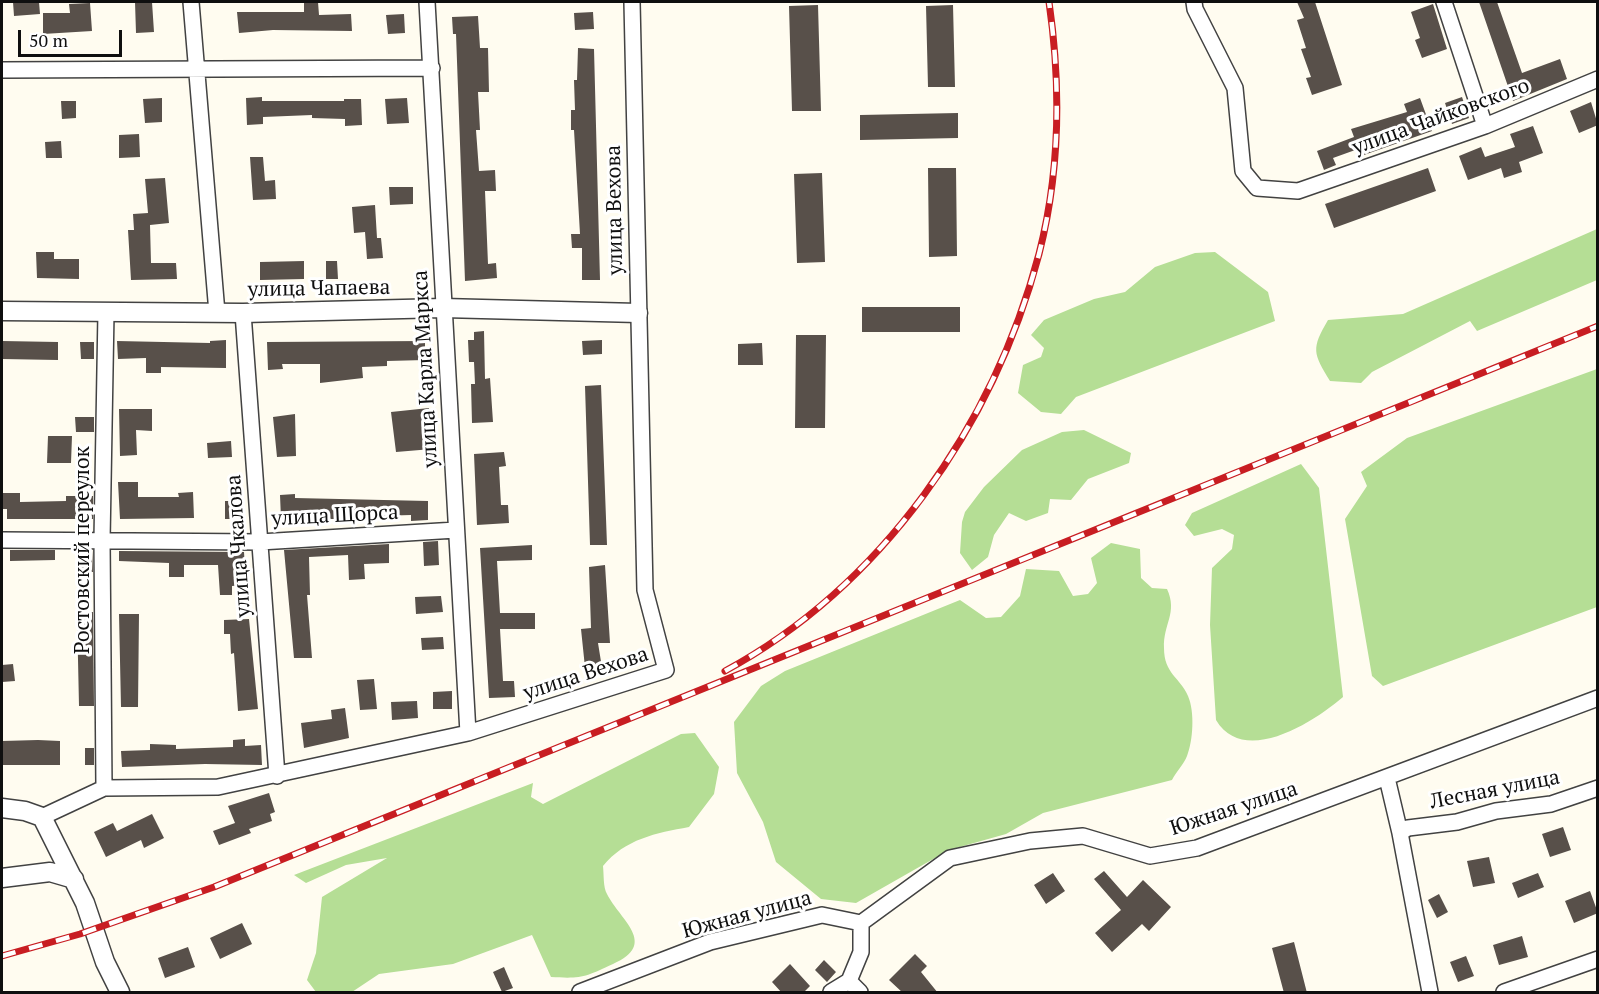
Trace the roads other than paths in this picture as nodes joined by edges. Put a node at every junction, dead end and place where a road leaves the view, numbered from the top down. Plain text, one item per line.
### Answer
1 (191, 2) edge
2 (427, 2) edge
3 (632, 2) edge
4 (1194, 2) edge
5 (1444, 2) edge
6 (432, 68) junction
7 (2, 69) edge
8 (197, 70) junction
9 (1598, 79) edge
10 (1485, 126) junction
11 (443, 308) junction
12 (2, 311) edge
13 (106, 312) junction
14 (217, 313) junction
15 (243, 313) junction
16 (638, 313) junction
17 (456, 530) junction
18 (2, 540) edge
19 (102, 540) junction
20 (260, 542) junction
21 (1598, 698) edge
22 (468, 734) junction
23 (277, 776) junction
24 (1387, 778) junction
25 (104, 788) junction
26 (1598, 788) edge
27 (2, 808) edge
28 (42, 817) junction
29 (1400, 833) junction
30 (2, 878) edge
31 (74, 879) junction
32 (861, 923) junction
33 (1598, 960) edge
34 (854, 987) edge
35 (120, 993) edge
36 (580, 993) edge
37 (831, 993) edge
38 (1430, 993) edge
39 (1504, 993) edge

1 - 8 street
2 - 6 street, улица Карла Маркса
3 - 16 street, улица Вехова
4 - 10 street, улица Чайковского
5 - 10 street
6 - 8 street
6 - 11 street, улица Карла Маркса
7 - 8 street
8 - 14 street
9 - 10 street, улица Чайковского
11 - 15 street, улица Чапаева
11 - 16 street, улица Чапаева
11 - 17 street, улица Карла Маркса
12 - 13 street, улица Чапаева
13 - 14 street, улица Чапаева
13 - 19 street, Ростовский переулок
14 - 15 street, улица Чапаева
15 - 20 street, улица Чкалова
16 - 22 street, улица Вехова
17 - 20 street, улица Щорса
17 - 22 street, улица Карла Маркса
18 - 19 street, улица Щорса
19 - 20 street, улица Щорса
19 - 25 street, Ростовский переулок
20 - 23 street, улица Чкалова
21 - 24 street, Южная улица
22 - 23 street, улица Вехова
23 - 25 street, улица Вехова
24 - 29 street
24 - 32 street, Южная улица
25 - 28 street, улица Вехова
26 - 29 street, Лесная улица
27 - 28 street
28 - 31 street
29 - 38 street
30 - 31 street
31 - 35 street
32 - 34 street
32 - 36 street, Южная улица
33 - 39 street
34 - 37 street

